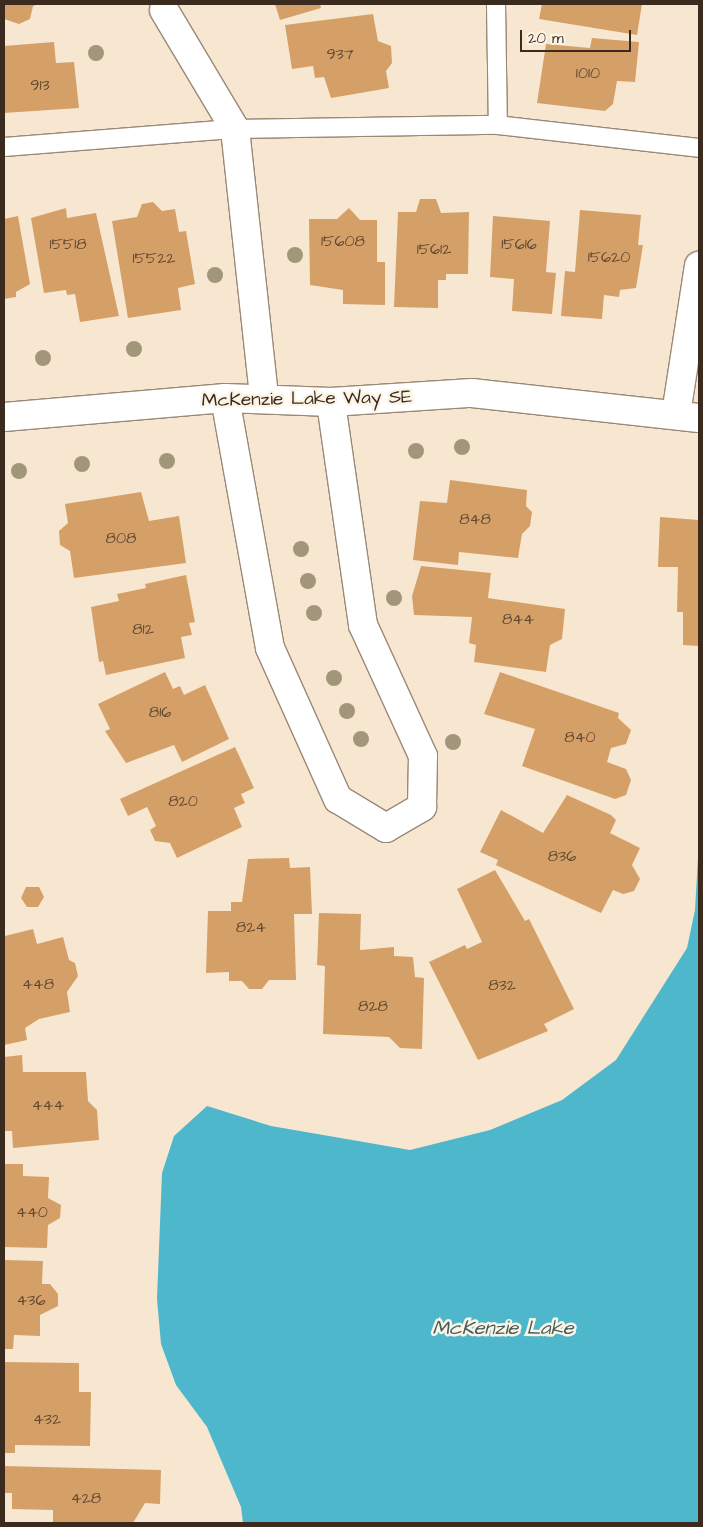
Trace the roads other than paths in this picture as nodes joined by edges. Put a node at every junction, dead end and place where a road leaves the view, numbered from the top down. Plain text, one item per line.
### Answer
1 (496, 4) edge
2 (164, 10) dead end
3 (498, 125) junction
4 (235, 129) junction
5 (4, 147) edge
6 (699, 148) edge
7 (699, 266) edge
8 (225, 398) junction
9 (264, 398) junction
10 (331, 402) junction
11 (687, 416) edge
12 (4, 417) edge

1 - 3 lane
2 - 4 street
3 - 4 lane
3 - 6 lane
4 - 5 lane
4 - 9 street
7 - 11 street
8 - 9 street, McKenzie Lake Way SE
8 - 10 street
8 - 12 street, McKenzie Lake Way SE
9 - 10 street, McKenzie Lake Way SE
10 - 11 street, McKenzie Lake Way SE

